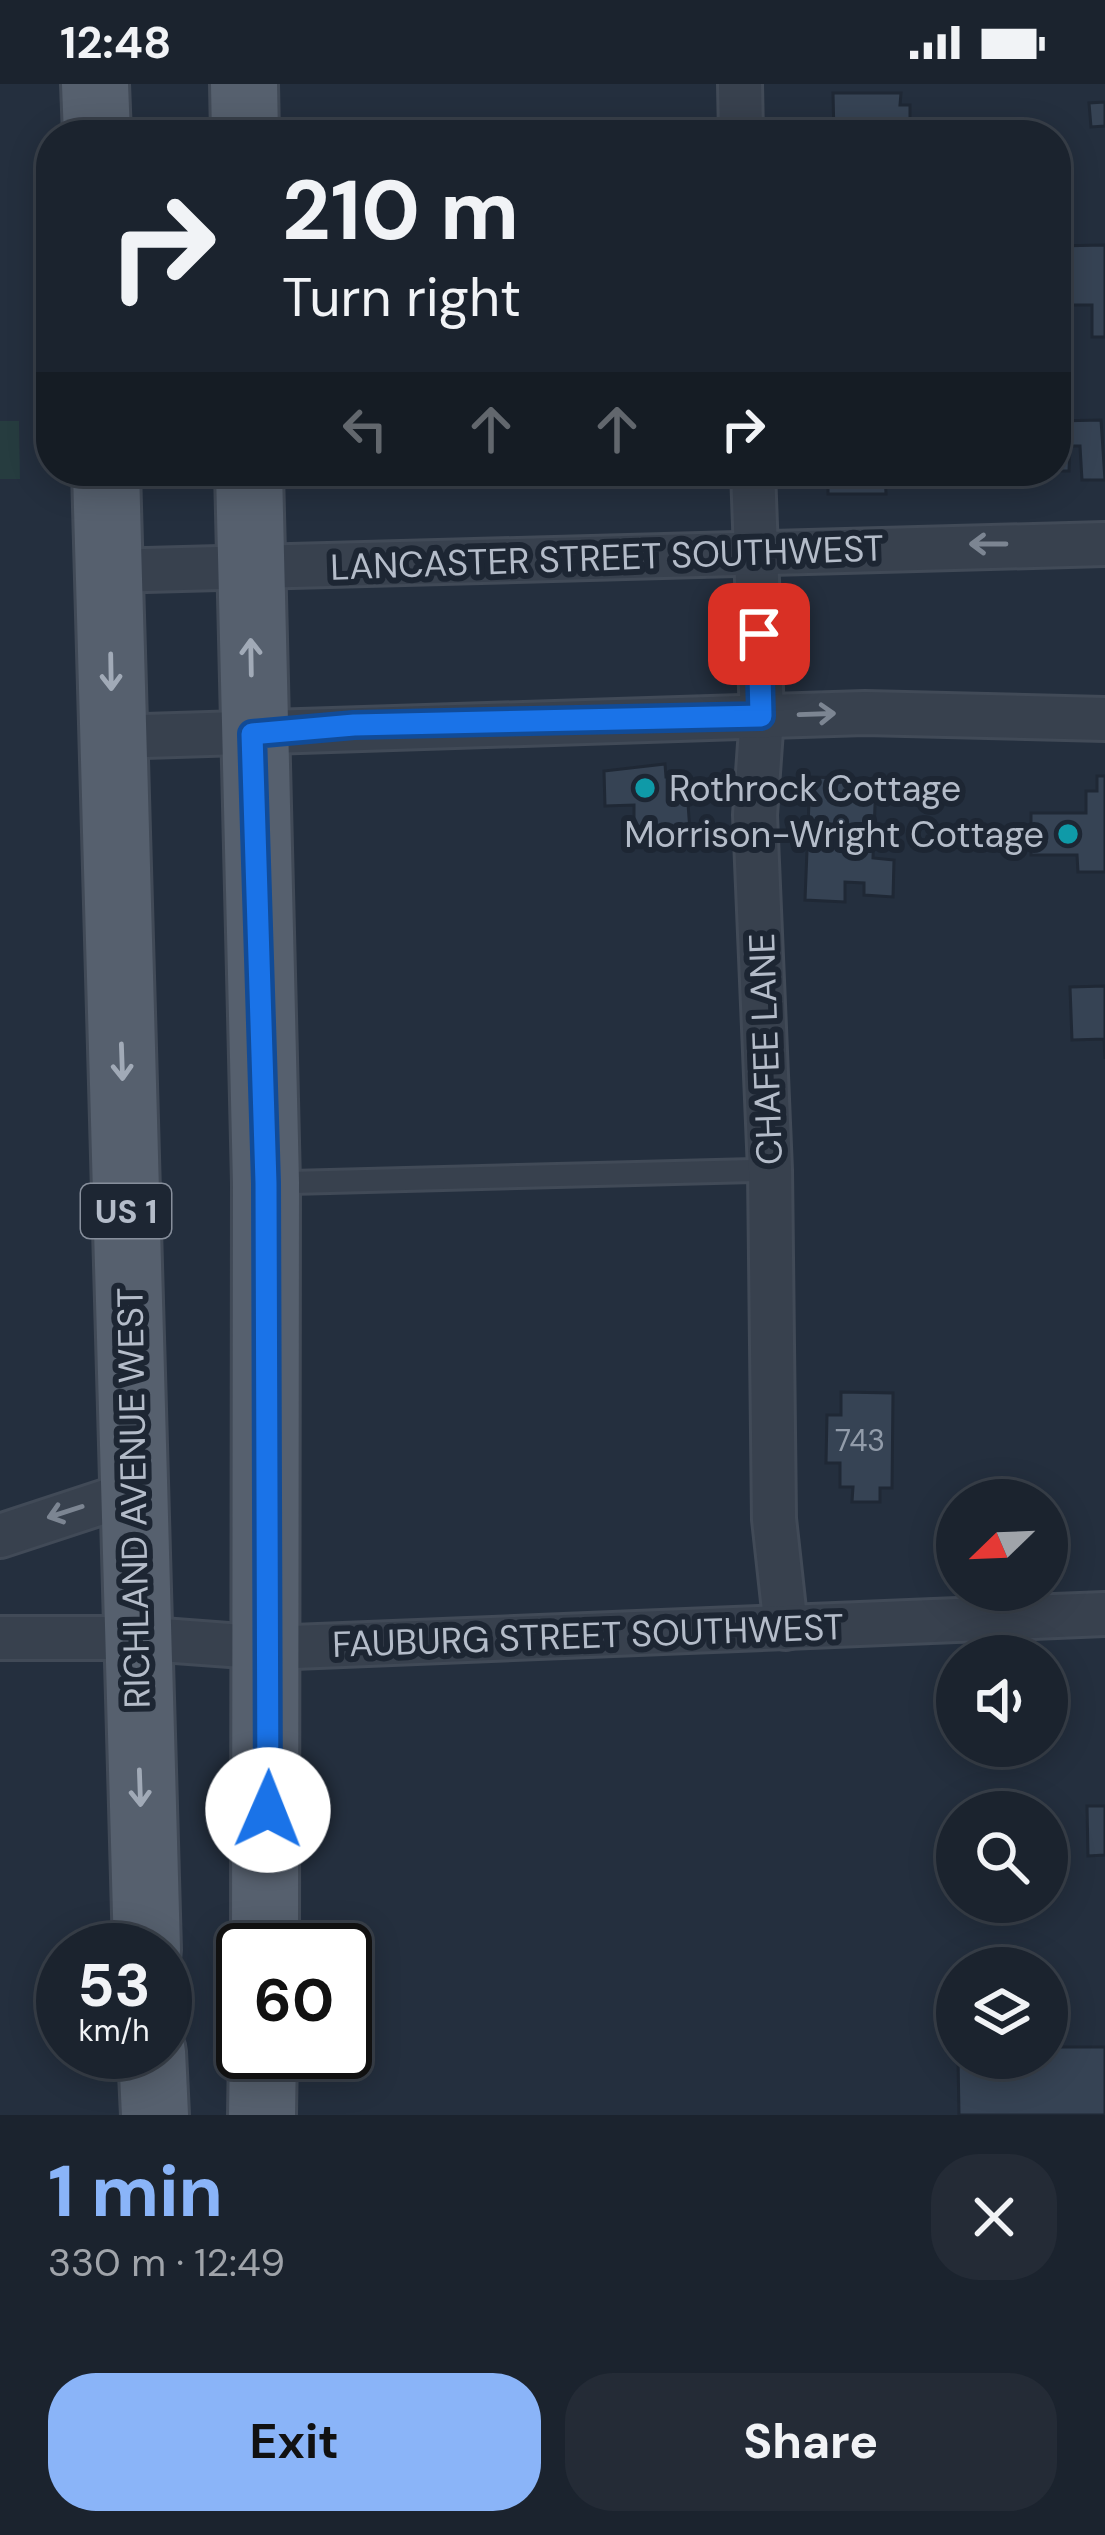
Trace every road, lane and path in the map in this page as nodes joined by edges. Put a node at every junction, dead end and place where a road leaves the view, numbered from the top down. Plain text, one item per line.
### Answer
1 (95, 84) edge
2 (244, 84) edge
3 (740, 84) edge
4 (96, 120) edge
5 (244, 120) edge
6 (741, 120) edge
7 (106, 486) edge
8 (249, 486) edge
9 (754, 486) edge
10 (1105, 544) edge
11 (756, 552) junction
12 (249, 570) junction
13 (109, 571) junction
14 (761, 716) junction
15 (1105, 719) edge
16 (252, 734) junction
17 (113, 737) junction
18 (770, 1170) junction
19 (266, 1183) junction
20 (131, 1492) junction
21 (0, 1536) edge
22 (1105, 1614) edge
23 (786, 1628) junction
24 (0, 1638) edge
25 (135, 1638) junction
26 (269, 1648) junction
27 (146, 1923) edge
28 (265, 1923) edge
29 (153, 2079) edge
30 (263, 2079) edge
31 (154, 2115) edge
32 (262, 2115) edge

1 - 4 main road
2 - 5 main road
3 - 6 street
7 - 13 main road, RICHLAND AVENUE WEST / US 1
8 - 12 main road
9 - 11 street, CHAFEE LANE
10 -> 11 street, LANCASTER STREET SOUTHWEST
11 - 12 street, LANCASTER STREET SOUTHWEST
11 - 14 street, CHAFEE LANE
12 - 13 street, LANCASTER STREET SOUTHWEST
16 -> 12 main road
13 -> 17 main road, RICHLAND AVENUE WEST / US 1
14 -> 15 street
14 - 16 street
14 - 18 street, CHAFEE LANE
16 - 17 street
16 - 19 main road
17 -> 20 main road, RICHLAND AVENUE WEST / US 1
18 - 19 lane
18 - 23 street, CHAFEE LANE
19 - 26 main road
20 -> 21 street
20 - 25 main road, RICHLAND AVENUE WEST / US 1
22 - 23 street, FAUBURG STREET SOUTHWEST
23 - 26 street, FAUBURG STREET SOUTHWEST
24 - 25 street, FAUBURG STREET SOUTHWEST
25 - 26 street, FAUBURG STREET SOUTHWEST
25 -> 27 main road, RICHLAND AVENUE WEST / US 1
26 - 28 main road
29 - 31 main road
30 - 32 main road

